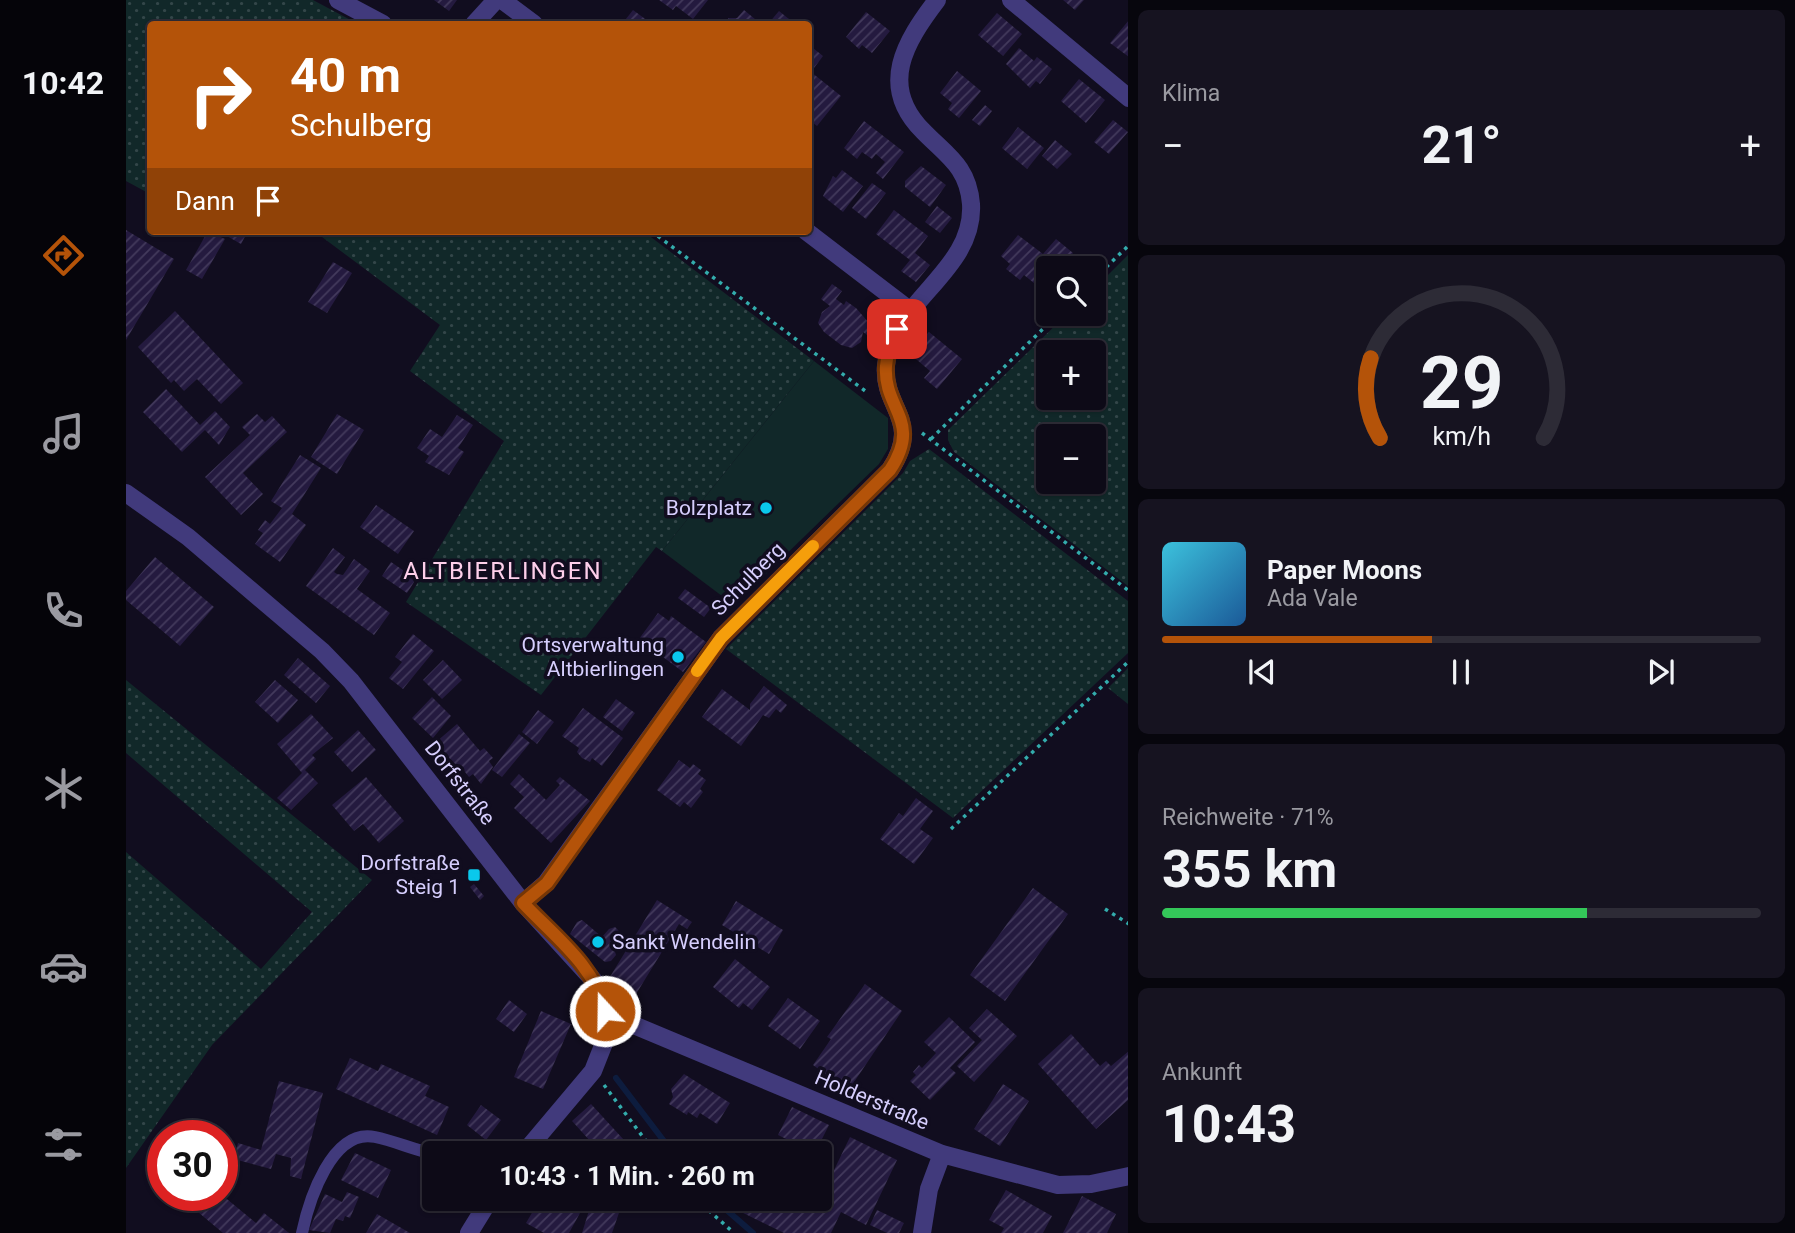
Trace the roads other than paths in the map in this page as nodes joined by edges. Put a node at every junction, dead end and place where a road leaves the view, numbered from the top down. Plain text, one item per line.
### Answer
1 (338, 0) edge
2 (496, 0) edge
3 (502, 0) edge
4 (937, 0) edge
5 (1011, 0) edge
6 (377, 21) edge
7 (477, 21) edge
8 (530, 21) edge
9 (1128, 98) edge
10 (811, 235) edge
11 (912, 312) junction
12 (126, 493) edge
13 (523, 903) junction
14 (607, 1021) junction
15 (534, 1141) edge
16 (422, 1150) edge
17 (942, 1154) junction
18 (1128, 1176) edge
19 (483, 1211) edge
20 (302, 1233) edge
21 (469, 1233) edge
22 (922, 1233) edge

1 - 6 street
2 - 7 street
3 - 8 street
4 - 11 street, Schulberg
5 - 9 street
10 - 11 street
11 - 13 street, Schulberg
12 - 13 street, Dorfstraße
13 - 14 street, Dorfstraße
14 - 15 street, Dorfstraße
14 - 17 street, Holderstraße
16 - 20 lane
17 - 18 street, Holderstraße
17 - 22 street
19 - 21 street

